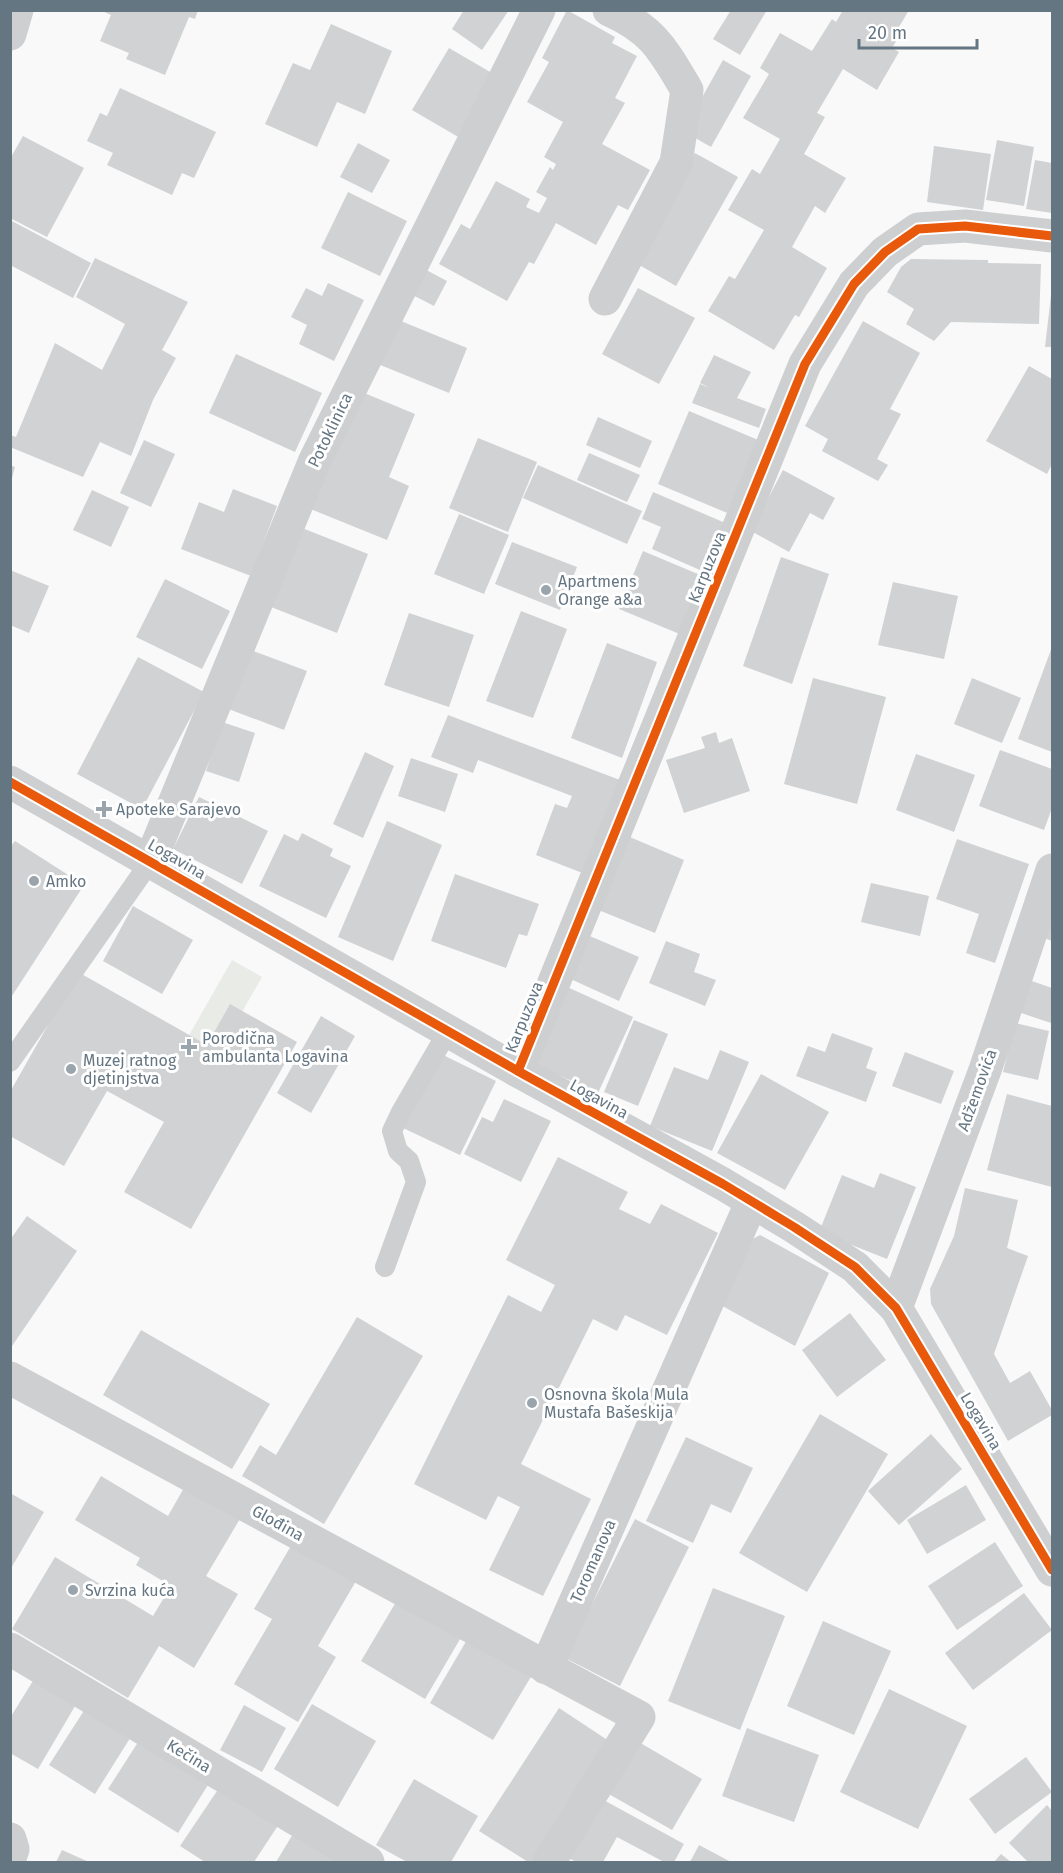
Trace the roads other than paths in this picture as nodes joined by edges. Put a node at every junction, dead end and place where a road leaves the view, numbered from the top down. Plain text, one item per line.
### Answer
1 (17, 10) edge
2 (539, 10) edge
3 (609, 10) edge
4 (10, 34) edge
5 (1053, 236) edge
6 (606, 299) dead end
7 (10, 782) edge
8 (150, 861) junction
9 (1053, 870) edge
10 (448, 1031) junction
11 (10, 1062) edge
12 (518, 1071) junction
13 (752, 1201) junction
14 (385, 1267) dead end
15 (896, 1308) junction
16 (10, 1378) edge
17 (1053, 1570) edge
18 (14, 1659) edge
19 (546, 1668) junction
20 (10, 1839) edge
21 (10, 1858) edge
22 (368, 1863) edge
23 (549, 1863) edge

1 - 4 street
2 - 8 street, Potoklinica
3 - 6 street
5 - 12 street, Karpuzova
7 - 8 street, Logavina
8 - 10 street, Logavina
8 - 11 lane
9 - 15 street, Adžemovića
10 - 12 street, Logavina
10 - 14 lane
12 - 13 street, Logavina
13 - 15 street, Logavina
13 - 19 street, Toromanova
15 - 17 street, Logavina
16 - 19 street, Glođina
18 - 22 street, Kečina
19 - 23 street
20 - 21 street

